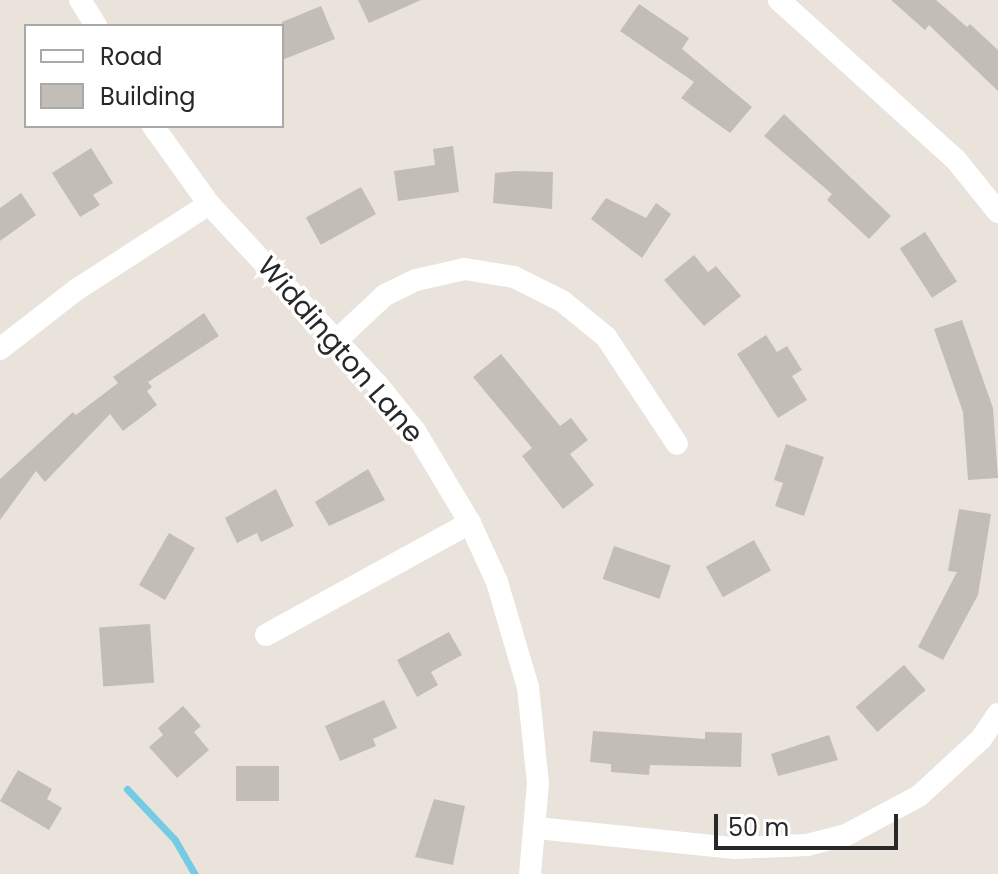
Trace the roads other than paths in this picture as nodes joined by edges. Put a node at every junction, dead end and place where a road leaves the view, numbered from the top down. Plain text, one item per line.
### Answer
1 (779, 0) edge
2 (86, 1) edge
3 (95, 24) edge
4 (154, 128) edge
5 (209, 204) junction
6 (998, 212) edge
7 (338, 339) junction
8 (0, 349) edge
9 (677, 444) dead end
10 (470, 523) junction
11 (266, 635) dead end
12 (998, 714) edge
13 (537, 828) junction
14 (530, 874) edge

1 - 6 street
2 - 3 street
4 - 5 street, Widdington Lane
5 - 7 street, Widdington Lane
5 - 8 street
7 - 9 street
7 - 10 street, Widdington Lane
10 - 11 street
10 - 13 street, Widdington Lane
12 - 13 street
13 - 14 street, Widdington Lane

